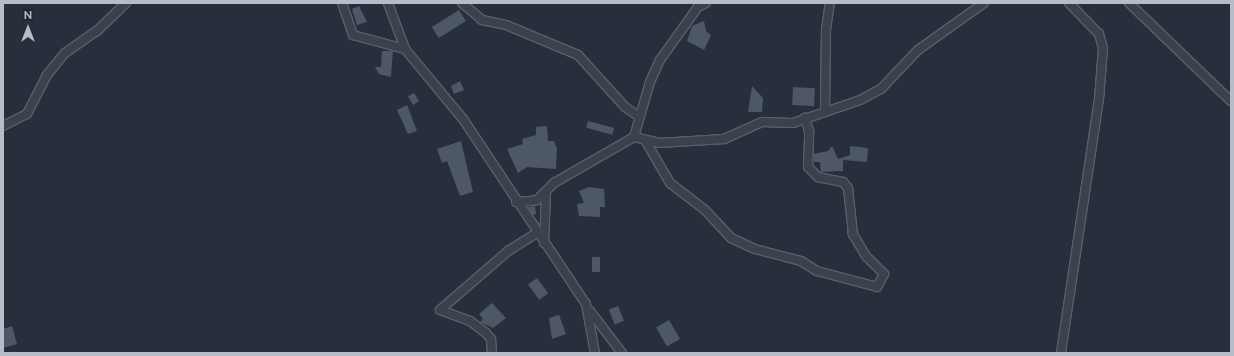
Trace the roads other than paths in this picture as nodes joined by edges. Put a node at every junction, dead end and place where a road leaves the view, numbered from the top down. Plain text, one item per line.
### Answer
1 (126, 3) edge
2 (342, 3) edge
3 (388, 3) edge
4 (462, 3) edge
5 (706, 3) edge
6 (830, 3) edge
7 (984, 3) edge
8 (1069, 3) edge
9 (1129, 3) edge
10 (399, 38) junction
11 (393, 45) junction
12 (405, 49) junction
13 (1231, 101) edge
14 (825, 110) junction
15 (640, 117) junction
16 (805, 118) junction
17 (3, 126) edge
18 (634, 137) junction
19 (645, 140) junction
20 (546, 194) junction
21 (516, 202) junction
22 (537, 233) junction
23 (545, 244) junction
24 (590, 311) junction
25 (492, 353) edge
26 (595, 353) edge
27 (622, 353) edge
28 (1062, 353) edge

1 - 17 street
2 - 11 street
3 - 10 street
4 - 15 street
5 - 15 street
6 - 14 street
7 - 14 street
8 - 28 street
9 - 13 street
10 - 11 street
10 - 12 street
11 - 12 street
12 - 21 street
14 - 16 street
15 - 18 street
16 - 19 street
16 - 19 street
18 - 19 street
18 - 20 street
20 - 21 street
20 - 23 street
21 - 22 street
22 - 23 street
22 - 25 street
23 - 24 street
24 - 26 street
24 - 27 street

